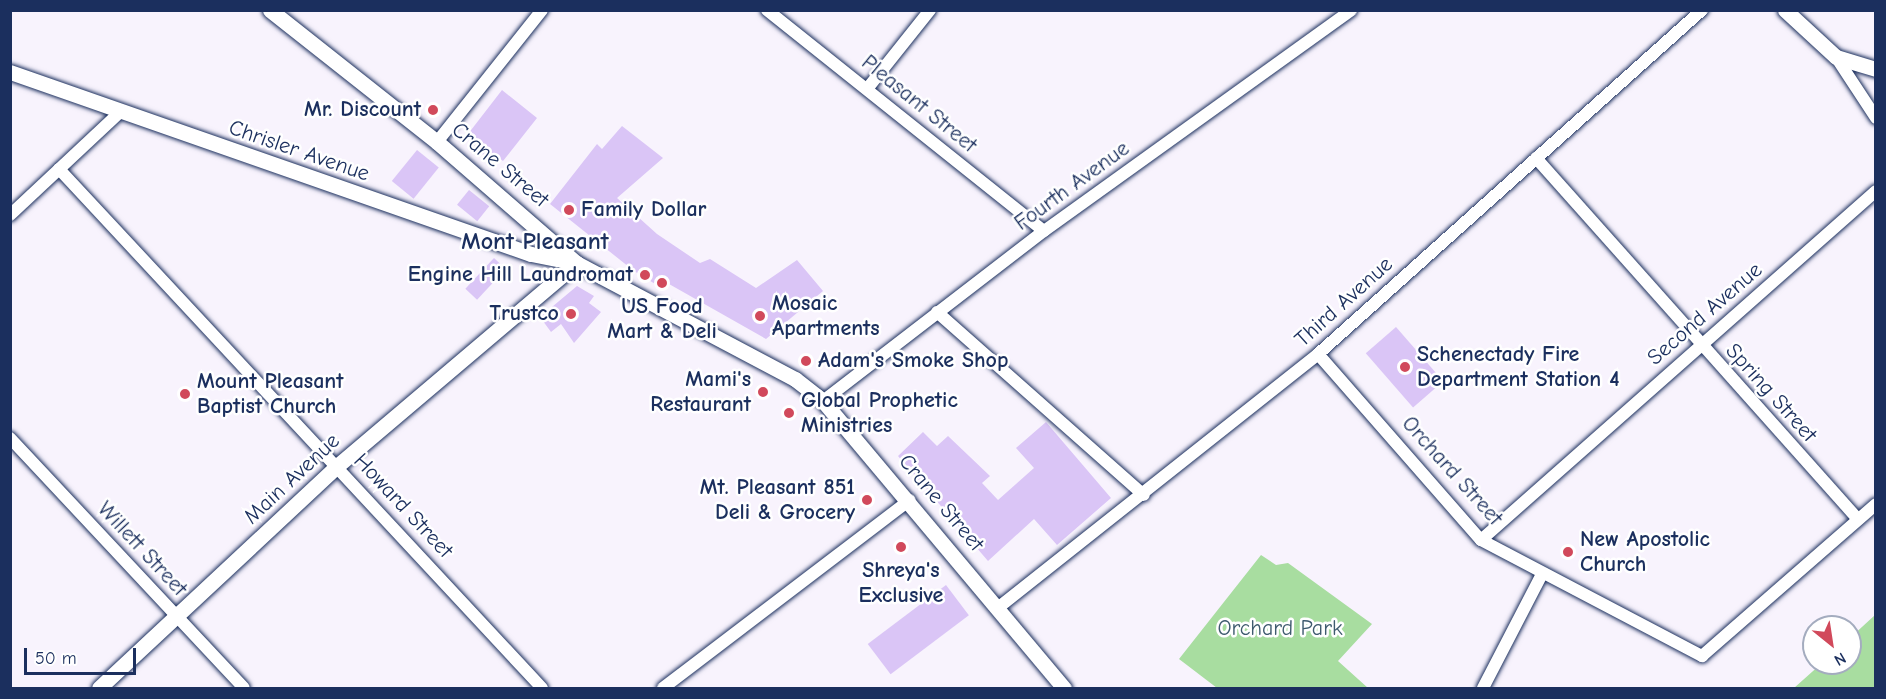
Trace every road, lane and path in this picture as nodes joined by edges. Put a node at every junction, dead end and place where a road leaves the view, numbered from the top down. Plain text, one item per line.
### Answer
1 (270, 10) edge
2 (542, 10) edge
3 (767, 10) edge
4 (930, 10) edge
5 (1351, 10) edge
6 (1702, 10) edge
7 (1785, 10) edge
8 (1836, 57) junction
9 (1875, 69) edge
10 (10, 72) edge
11 (867, 89) junction
12 (119, 113) junction
13 (1875, 118) edge
14 (437, 142) junction
15 (1536, 158) junction
16 (59, 169) junction
17 (1875, 191) edge
18 (10, 215) edge
19 (1044, 231) junction
20 (576, 263) junction
21 (937, 312) junction
22 (1701, 345) junction
23 (1318, 354) junction
24 (823, 401) junction
25 (10, 438) edge
26 (337, 466) junction
27 (1143, 495) junction
28 (910, 500) junction
29 (1875, 504) edge
30 (1858, 520) junction
31 (1481, 540) junction
32 (1542, 574) junction
33 (999, 607) junction
34 (177, 617) junction
35 (99, 688) edge
36 (244, 688) edge
37 (542, 688) edge
38 (663, 688) edge
39 (1064, 688) edge
40 (1483, 688) edge

1 - 14 street, Crane Street
2 - 14 street
3 - 11 street, Pleasant Street
4 - 11 street
5 - 19 street, Fourth Avenue
6 - 15 street, Third Avenue
7 - 8 street
8 - 9 street
8 - 13 street
10 - 12 street, Chrisler Avenue
11 - 19 street, Pleasant Street
12 - 16 street
12 - 20 street, Chrisler Avenue
14 - 20 street, Crane Street
15 - 22 street, Spring Street
15 - 23 street, Third Avenue
16 - 18 street
16 - 26 street, Howard Street
17 - 22 street, Second Avenue
19 - 21 street, Fourth Avenue
20 - 24 street, Crane Street
20 - 26 street, Main Avenue
21 - 24 street, Fourth Avenue
21 - 27 street
22 - 30 street, Spring Street
22 - 31 street, Second Avenue
23 - 27 street, Third Avenue
23 - 31 street, Orchard Street
24 - 28 street, Crane Street
25 - 34 street, Willett Street
26 - 34 street, Main Avenue
26 - 37 street, Howard Street
27 - 33 street, Third Avenue
28 - 33 street, Crane Street
28 - 38 street
29 - 30 street
30 - 32 street, Orchard Street
31 - 32 street, Orchard Street
32 - 40 street
33 - 39 street, Crane Street
34 - 35 street, Main Avenue
34 - 36 street, Willett Street

